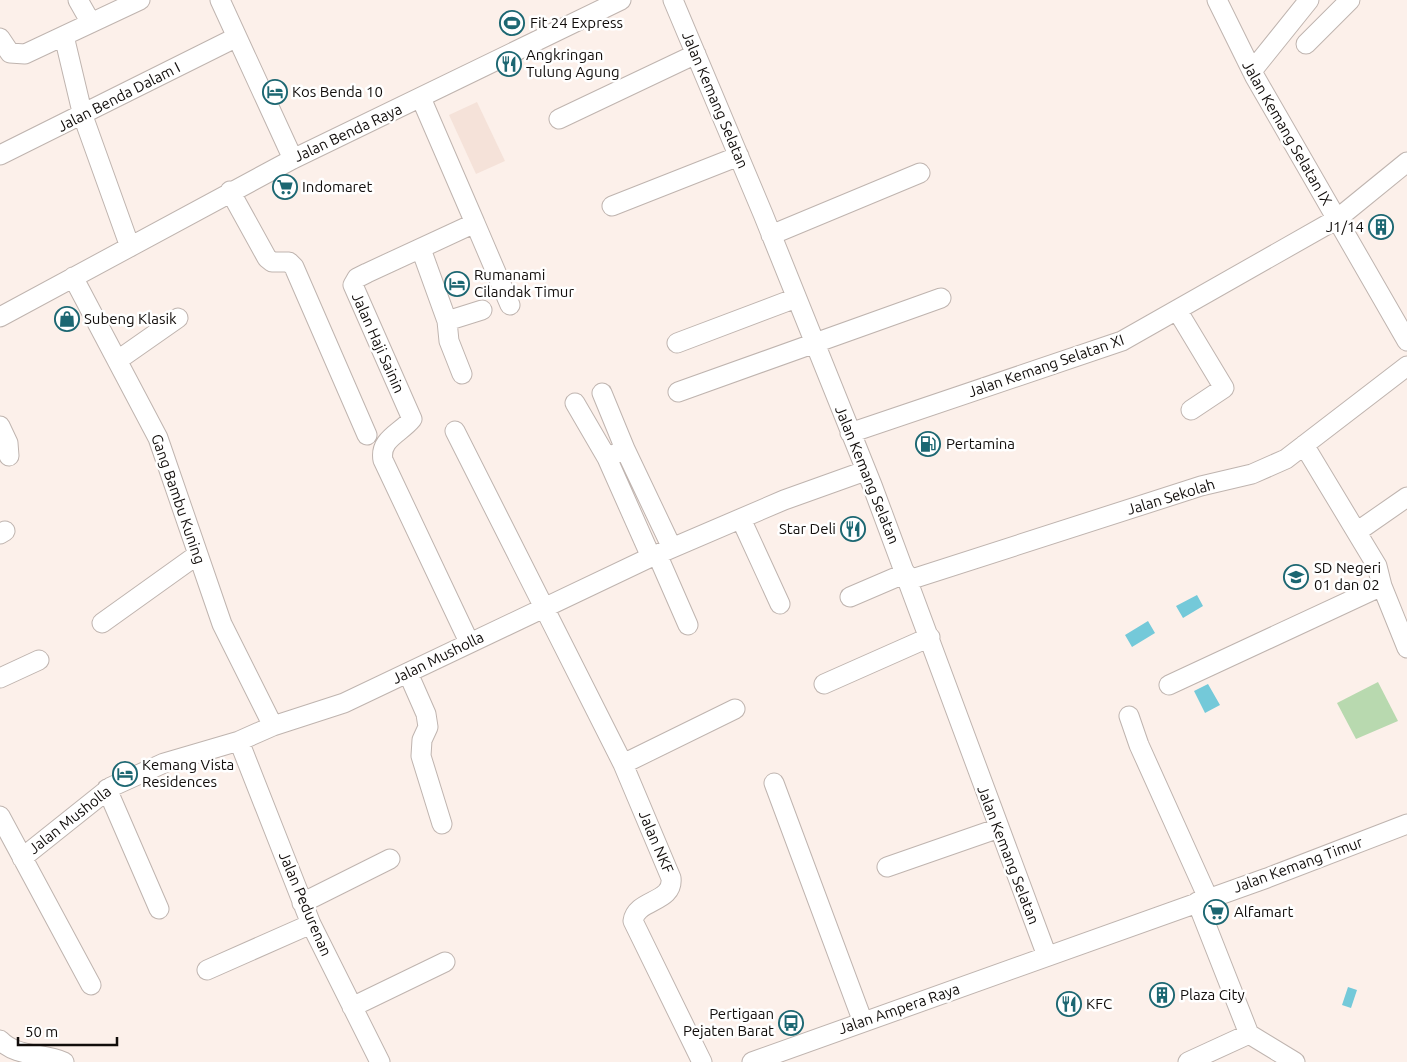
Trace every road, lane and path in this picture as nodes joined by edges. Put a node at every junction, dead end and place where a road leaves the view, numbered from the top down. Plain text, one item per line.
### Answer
1 (78, 0) edge
2 (140, 0) edge
3 (220, 0) edge
4 (621, 0) edge
5 (673, 0) edge
6 (1217, 0) edge
7 (1308, 0) edge
8 (1350, 0) edge
9 (91, 23) junction
10 (64, 36) junction
11 (237, 37) junction
12 (3, 43) edge
13 (1306, 44) dead end
14 (696, 54) junction
15 (1252, 71) junction
16 (421, 98) junction
17 (83, 116) junction
18 (559, 119) dead end
19 (0, 155) edge
20 (739, 156) junction
21 (293, 159) junction
22 (1407, 162) edge
23 (920, 173) dead end
24 (230, 191) junction
25 (612, 206) dead end
26 (1336, 219) junction
27 (475, 223) junction
28 (771, 235) junction
29 (130, 247) junction
30 (421, 249) junction
31 (73, 277) junction
32 (796, 298) junction
33 (941, 298) dead end
34 (510, 305) dead end
35 (482, 310) dead end
36 (1177, 310) junction
37 (0, 317) edge
38 (178, 318) dead end
39 (447, 321) junction
40 (1407, 341) edge
41 (677, 343) dead end
42 (814, 343) junction
43 (118, 360) junction
44 (1407, 366) edge
45 (462, 374) dead end
46 (678, 392) dead end
47 (602, 393) dead end
48 (575, 403) dead end
49 (1191, 410) dead end
50 (0, 426) edge
51 (455, 431) dead end
52 (850, 433) junction
53 (367, 435) dead end
54 (1304, 445) junction
55 (625, 449) junction
56 (9, 456) dead end
57 (607, 458) junction
58 (865, 471) junction
59 (1407, 497) edge
60 (741, 519) junction
61 (1358, 531) junction
62 (660, 553) junction
63 (197, 555) junction
64 (908, 576) junction
65 (1382, 586) junction
66 (850, 596) dead end
67 (780, 604) dead end
68 (546, 607) junction
69 (102, 623) dead end
70 (688, 625) dead end
71 (930, 637) junction
72 (469, 642) junction
73 (1407, 648) edge
74 (39, 660) dead end
75 (408, 673) junction
76 (0, 678) edge
77 (824, 684) dead end
78 (1170, 685) dead end
79 (735, 709) dead end
80 (1129, 716) dead end
81 (273, 726) junction
82 (239, 741) junction
83 (623, 764) junction
84 (774, 783) dead end
85 (107, 788) junction
86 (0, 816) edge
87 (442, 824) dead end
88 (1407, 824) edge
89 (999, 828) junction
90 (22, 858) junction
91 (390, 859) dead end
92 (887, 866) dead end
93 (1203, 900) junction
94 (302, 903) junction
95 (159, 909) dead end
96 (311, 924) junction
97 (1047, 956) junction
98 (445, 962) dead end
99 (207, 970) dead end
100 (91, 985) dead end
101 (352, 1007) junction
102 (863, 1022) junction
103 (1249, 1034) junction
104 (0, 1040) edge
105 (64, 1062) edge
106 (380, 1062) edge
107 (702, 1062) edge
108 (752, 1062) edge
109 (1188, 1062) edge
110 (1295, 1062) edge

1 - 9 street
2 - 9 street
3 - 11 street
4 - 16 street, Jalan Benda Raya
5 - 14 street, Jalan Kemang Selatan
6 - 15 street, Jalan Kemang Selatan IX
7 - 15 street
8 - 13 street
9 - 10 street
10 - 12 street
10 - 17 street
11 - 17 street, Jalan Benda Dalam I
11 - 21 street
14 - 18 street
14 - 20 street, Jalan Kemang Selatan
15 - 26 street, Jalan Kemang Selatan IX
16 - 21 street, Jalan Benda Raya
16 - 27 street
17 - 19 street, Jalan Benda Dalam I
17 - 29 street
20 - 25 street
20 - 28 street, Jalan Kemang Selatan
21 - 24 street, Jalan Benda Raya
22 - 26 street, Jalan Kemang Selatan XI
23 - 28 street
24 - 29 street, Jalan Benda Raya
24 - 53 street
26 - 36 street, Jalan Kemang Selatan XI
26 - 40 street, Jalan Kemang Selatan IX
27 - 30 street, Jalan Haji Sainin
27 - 34 street
28 - 32 street, Jalan Kemang Selatan
29 - 31 street, Jalan Benda Raya
30 - 39 street
30 - 72 street, Jalan Haji Sainin
31 - 37 street, Jalan Benda Raya
31 - 43 street, Gang Bambu Kuning
32 - 41 street
32 - 42 street, Jalan Kemang Selatan
33 - 42 street
35 - 39 street
36 - 49 street
36 - 52 street, Jalan Kemang Selatan XI
38 - 43 street
39 - 45 street
42 - 46 street
42 - 52 street, Jalan Kemang Selatan
43 - 63 street, Gang Bambu Kuning
44 - 54 street, Jalan Sekolah
47 - 55 street
48 - 57 street
50 - 56 street
51 - 68 street, Jalan NKF
52 - 58 street, Jalan Kemang Selatan
54 - 61 street
54 - 64 street, Jalan Sekolah
55 - 57 street
55 - 62 street
57 - 62 street
58 - 60 street, Jalan Musholla
58 - 64 street, Jalan Kemang Selatan
59 - 61 street
60 - 62 street, Jalan Musholla
60 - 67 street
61 - 65 street
62 - 68 street, Jalan Musholla
62 - 70 street
63 - 69 street
63 - 81 street, Gang Bambu Kuning
64 - 66 street, Jalan Sekolah
64 - 71 street, Jalan Kemang Selatan
65 - 73 street
65 - 78 street
68 - 72 street, Jalan Musholla
68 - 83 street, Jalan NKF
71 - 77 street
71 - 89 street, Jalan Kemang Selatan
72 - 75 street, Jalan Musholla
74 - 76 street
75 - 81 street, Jalan Musholla
75 - 87 street
79 - 83 street
80 - 93 street
81 - 82 street, Jalan Musholla
82 - 85 street, Jalan Musholla
82 - 94 street, Jalan Pedurenan
83 - 107 street, Jalan NKF
84 - 102 street
85 - 90 street, Jalan Musholla
85 - 95 street
86 - 90 street
88 - 93 street, Jalan Kemang Timur
89 - 92 street
89 - 97 street, Jalan Kemang Selatan
90 - 100 street
91 - 94 street
93 - 97 street, Jalan Kemang Timur
93 - 103 street
94 - 96 street, Jalan Pedurenan
96 - 99 street
96 - 101 street, Jalan Pedurenan
97 - 102 street, Jalan Ampera Raya
98 - 101 street
101 - 106 street, Jalan Pedurenan
102 - 108 street, Jalan Ampera Raya
103 - 109 street
103 - 110 street
104 - 105 street

